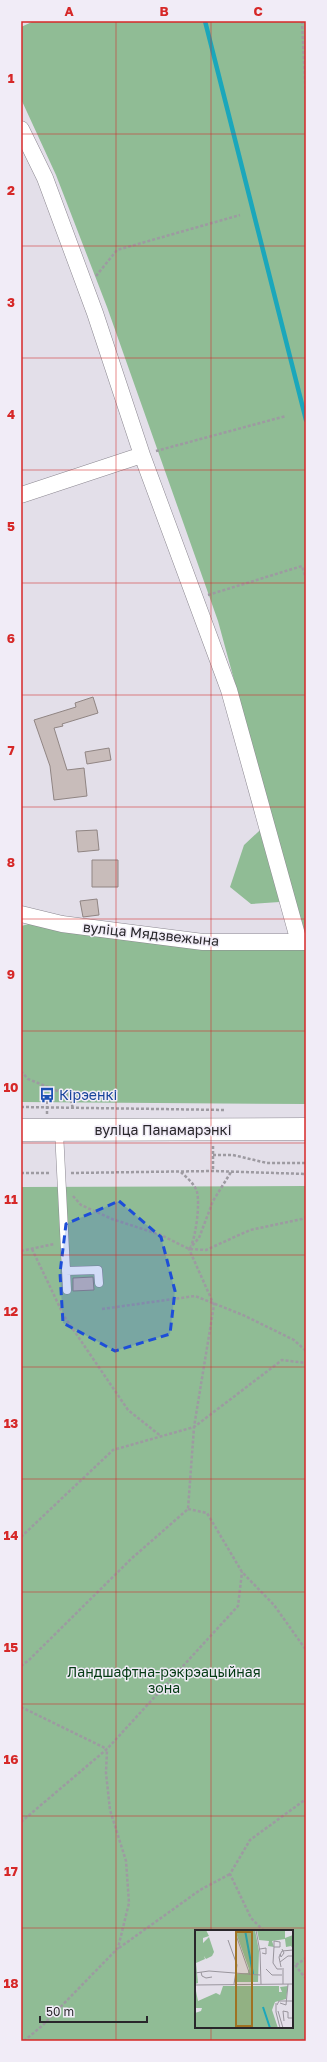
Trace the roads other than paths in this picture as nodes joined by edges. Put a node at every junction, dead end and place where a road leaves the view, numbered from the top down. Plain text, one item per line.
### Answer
1 (21, 129) edge
2 (142, 455) junction
3 (21, 495) edge
4 (21, 914) edge
5 (303, 942) edge
6 (306, 1129) edge
7 (21, 1130) edge
8 (59, 1131) junction
9 (66, 1271) junction
10 (99, 1283) dead end
11 (67, 1290) dead end

1 - 2 street
2 - 3 street
2 - 5 street
4 - 5 street, вуліца Мядзвежына
6 - 8 main road, вуліца Панамарэнкі
7 - 8 main road, вуліца Панамарэнкі
8 - 9 lane
9 - 10 lane
9 - 11 lane

